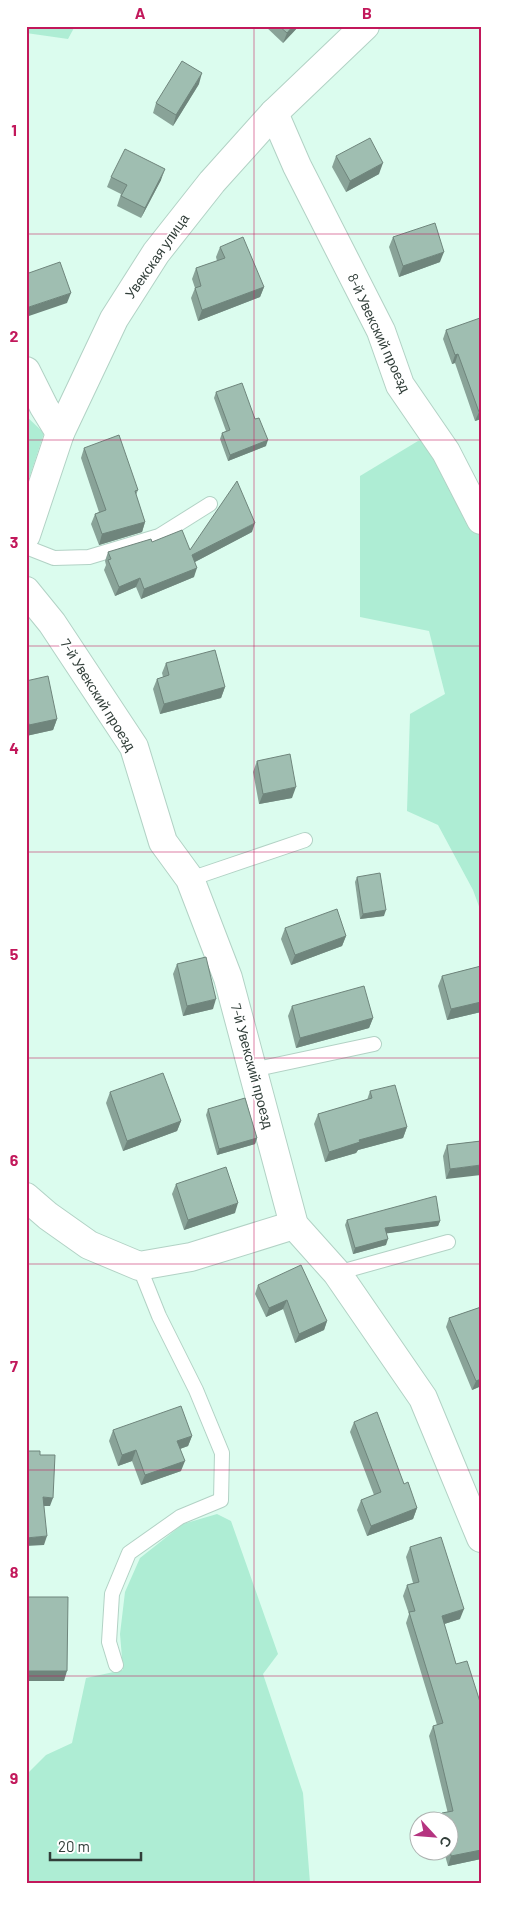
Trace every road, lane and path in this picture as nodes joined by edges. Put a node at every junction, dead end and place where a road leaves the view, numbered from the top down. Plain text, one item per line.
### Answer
1 (365, 26) edge
2 (274, 113) junction
3 (26, 371) edge
4 (60, 433) junction
5 (210, 504) dead end
6 (481, 520) edge
7 (26, 535) edge
8 (26, 547) edge
9 (26, 591) edge
10 (305, 840) dead end
11 (190, 879) junction
12 (374, 1044) dead end
13 (252, 1070) junction
14 (26, 1197) edge
15 (294, 1225) junction
16 (448, 1242) dead end
17 (139, 1266) junction
18 (338, 1273) junction
19 (476, 1509) edge
20 (481, 1538) edge
21 (116, 1665) dead end

1 - 2 street, Увекская улица
2 - 4 street, Увекская улица
2 - 6 street, 8-й Увекский проезд
3 - 4 street
4 - 7 street, Увекская улица
5 - 8 lane
9 - 11 street, 7-й Увекский проезд
10 - 11 lane
11 - 13 street, 7-й Увекский проезд
12 - 13 lane
13 - 15 street, 7-й Увекский проезд
14 - 17 street
15 - 17 street
15 - 18 street, 7-й Увекский проезд
16 - 18 lane
17 - 21 lane
18 - 19 street, 7-й Увекский проезд
19 - 20 street, 7-й Увекский проезд

